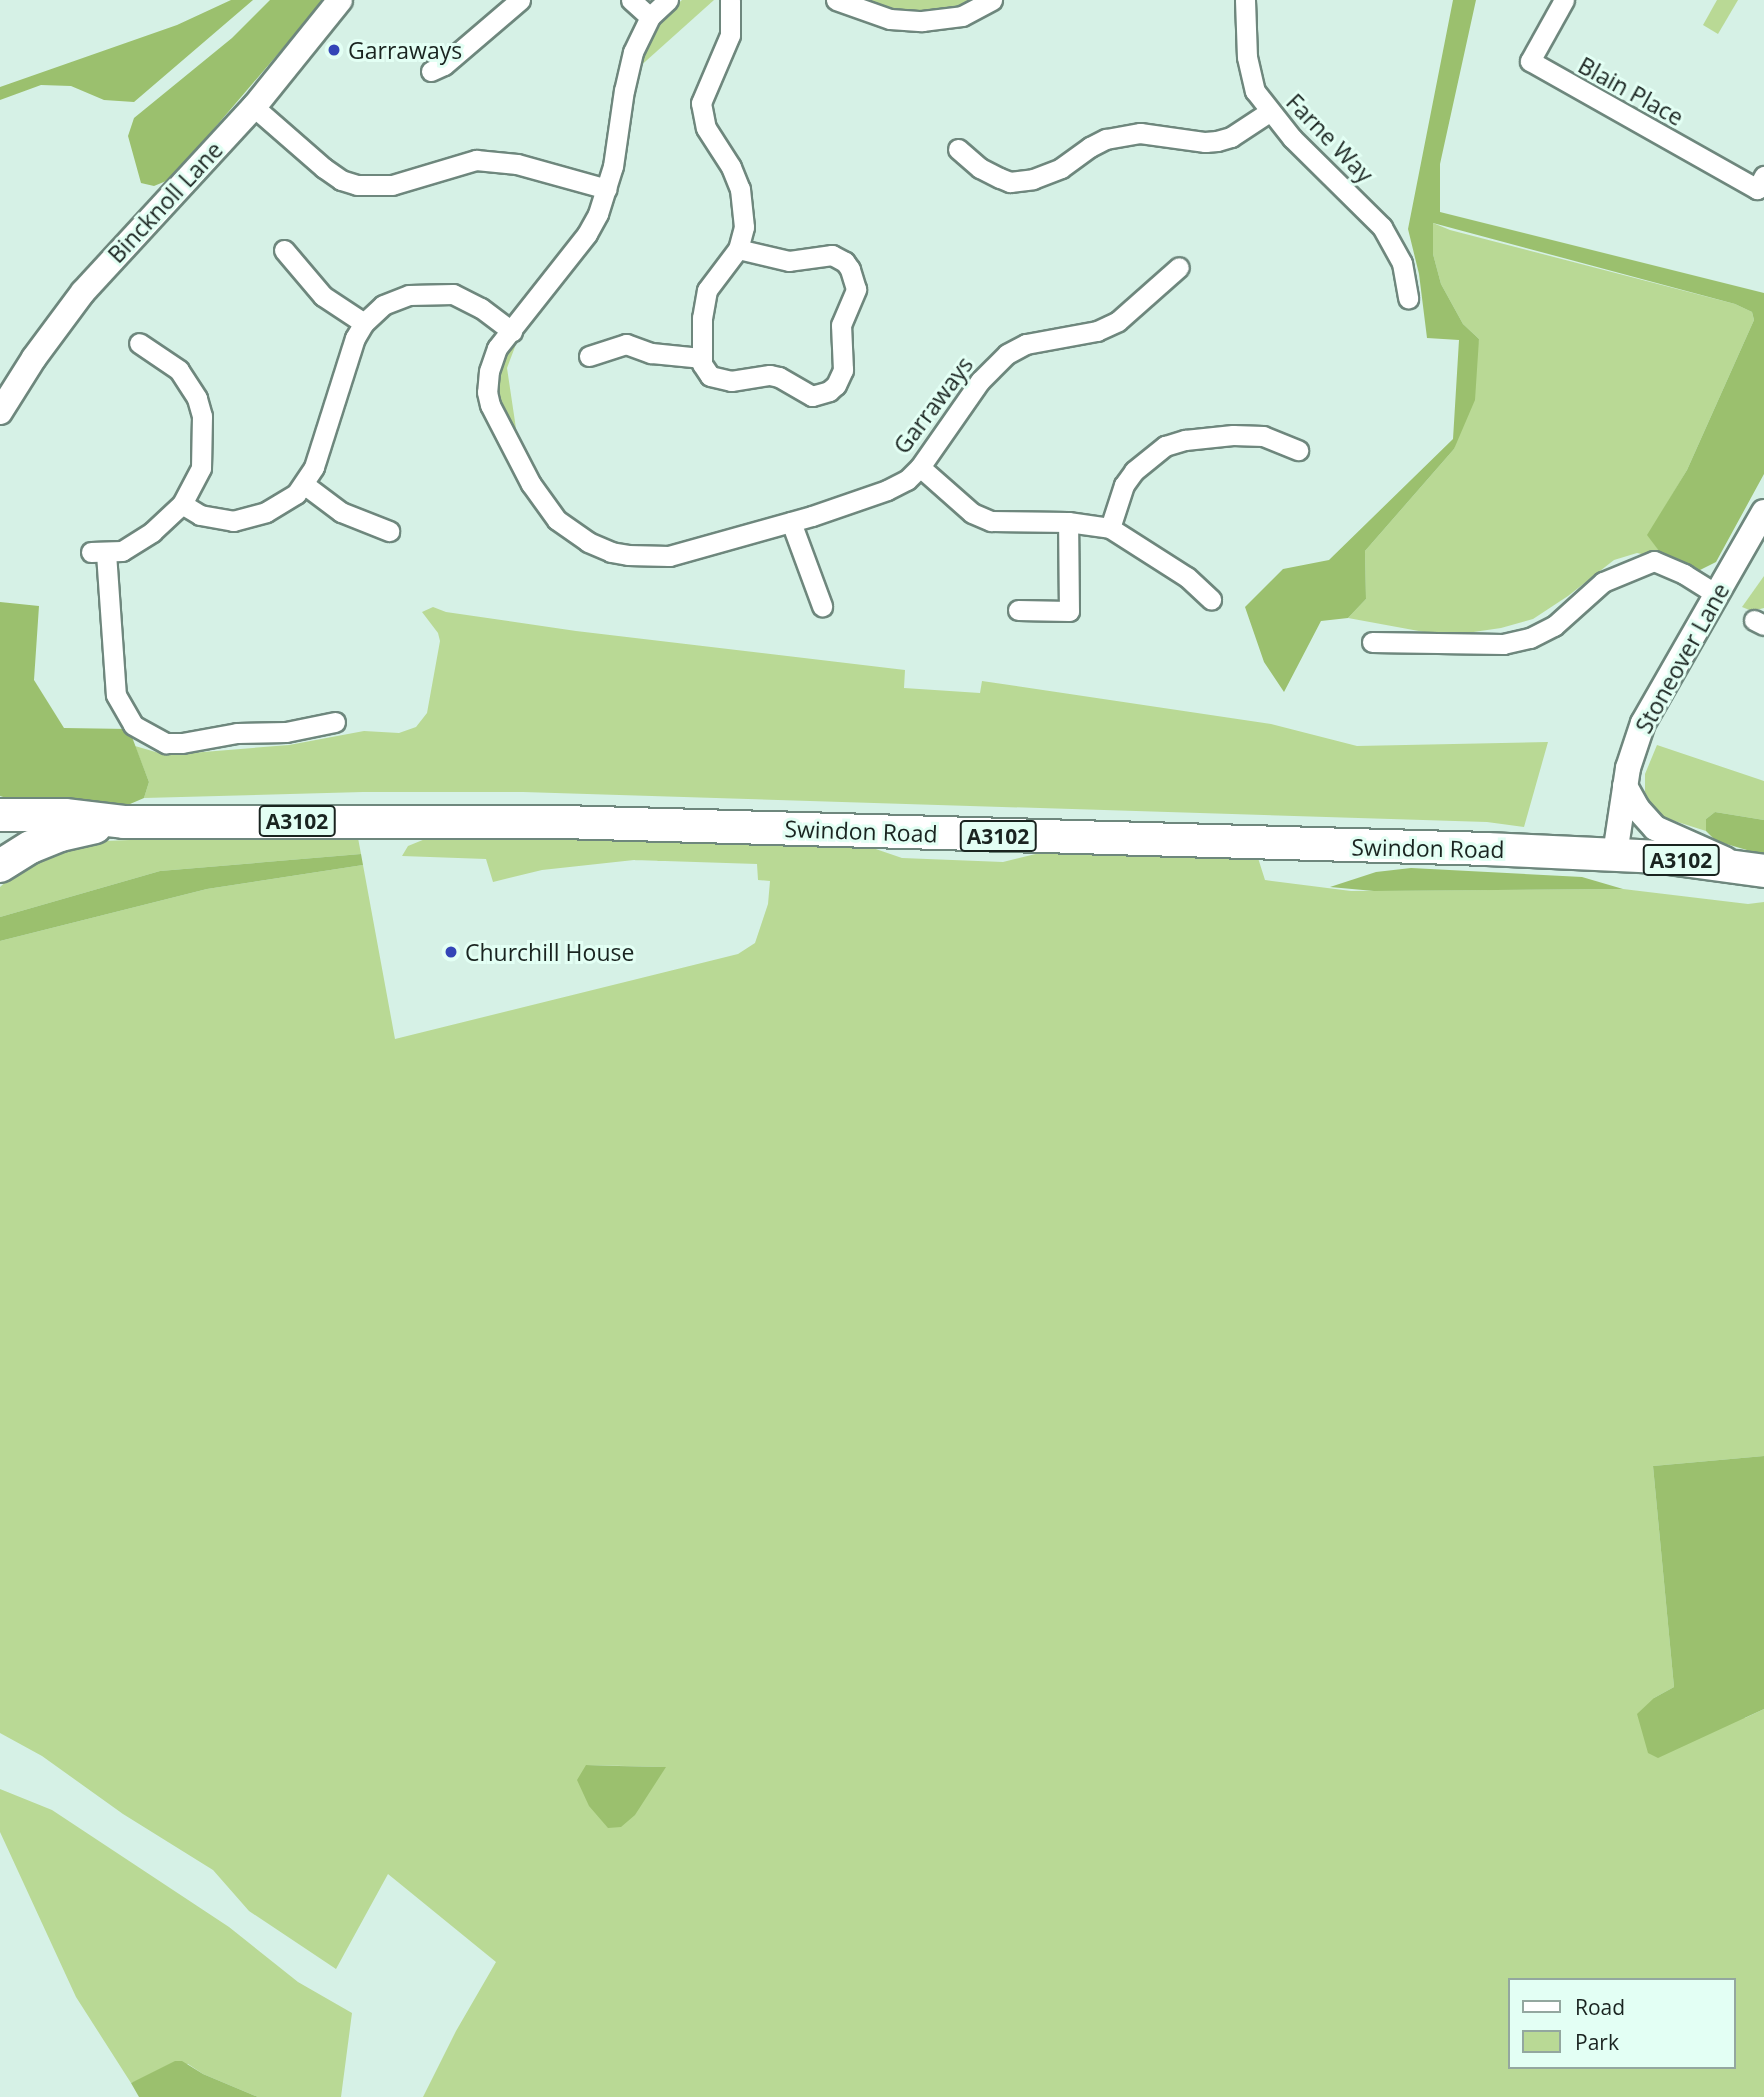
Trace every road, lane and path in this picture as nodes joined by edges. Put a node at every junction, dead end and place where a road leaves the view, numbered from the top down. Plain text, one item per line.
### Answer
1 (340, 0) edge
2 (520, 0) edge
3 (631, 0) edge
4 (668, 0) edge
5 (730, 0) edge
6 (836, 0) edge
7 (992, 0) edge
8 (1245, 0) edge
9 (1564, 0) edge
10 (650, 17) junction
11 (431, 71) dead end
12 (254, 107) junction
13 (1269, 112) junction
14 (958, 149) dead end
15 (1764, 176) edge
16 (607, 188) junction
17 (738, 249) junction
18 (284, 250) dead end
19 (1179, 267) dead end
20 (1408, 298) dead end
21 (364, 323) junction
22 (512, 331) junction
23 (139, 343) dead end
24 (589, 356) dead end
25 (701, 358) junction
26 (0, 412) edge
27 (1298, 450) dead end
28 (920, 467) junction
29 (305, 485) junction
30 (182, 504) junction
31 (1764, 512) edge
32 (791, 522) junction
33 (1068, 522) junction
34 (1110, 527) junction
35 (388, 531) dead end
36 (1716, 594) junction
37 (1211, 599) dead end
38 (822, 606) dead end
39 (1017, 610) dead end
40 (1372, 642) dead end
41 (335, 722) dead end
42 (1625, 786) junction
43 (0, 815) edge
44 (124, 822) junction
45 (1615, 854) junction
46 (0, 866) edge
47 (1756, 870) edge

1 - 12 street, Bincknoll Lane
2 - 11 street
3 - 10 street
4 - 10 street, Garraways
5 - 17 street
6 - 7 street
8 - 13 street, Farne Way
9 - 15 street, Blain Place
10 - 16 street, Garraways
12 - 16 street
12 - 26 street, Bincknoll Lane
13 - 14 street
13 - 20 street, Farne Way
16 - 22 street, Garraways
17 - 25 street
17 - 25 street
18 - 21 street
19 - 28 street, Garraways
21 - 22 street
21 - 29 street
22 - 32 street, Garraways
23 - 30 street
24 - 25 street
27 - 34 street
28 - 32 street, Garraways
28 - 33 street
29 - 30 street
29 - 35 street
30 - 41 street
31 - 36 street, Stoneover Lane
32 - 38 street
33 - 34 street
33 - 39 street
34 - 37 street
36 - 40 street
36 - 42 street, Stoneover Lane
42 - 45 street, Stoneover Lane
42 - 47 street
43 - 44 main road, Swindon Road / A3102
44 - 45 main road, Swindon Road / A3102
44 - 46 main road, Swindon Road / A3102
45 - 47 main road, Swindon Road / A3102

